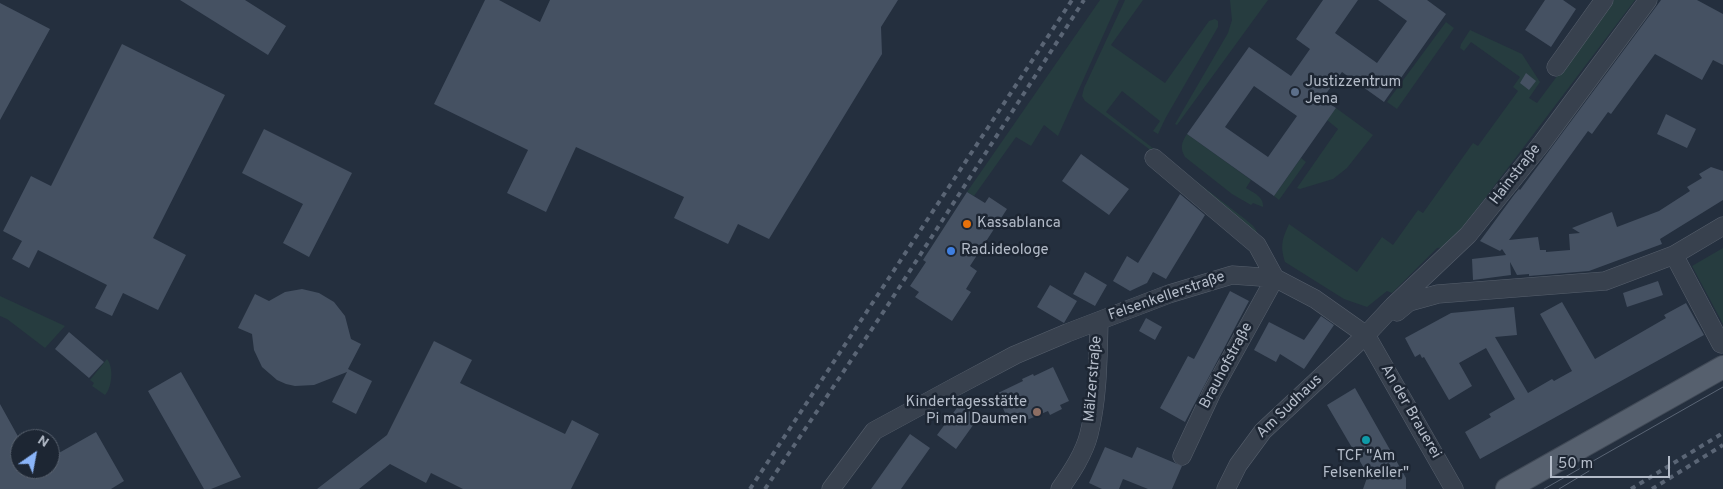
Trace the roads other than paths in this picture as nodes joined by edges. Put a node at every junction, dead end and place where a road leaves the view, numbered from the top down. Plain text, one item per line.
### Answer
1 (1604, 0) edge
2 (1648, 0) edge
3 (1556, 67) dead end
4 (1154, 158) dead end
5 (1723, 226) edge
6 (1674, 255) junction
7 (1275, 278) junction
8 (1099, 321) junction
9 (1366, 335) junction
10 (1721, 344) dead end
11 (1723, 367) edge
12 (1182, 456) dead end
13 (832, 489) edge
14 (1060, 489) edge
15 (1226, 489) edge
16 (1454, 489) edge
17 (1507, 489) edge

1 - 3 street
2 - 9 street, Hainstraße
4 - 7 street
5 - 6 street
6 - 9 street
6 - 10 street
7 - 8 street, Felsenkellerstraße
7 - 9 street, Felsenkellerstraße
7 - 12 street, Brauhofstraße
8 - 13 street, Felsenkellerstraße
8 - 14 street, Mälzerstraße
9 - 15 street, Am Sudhaus
9 - 16 street, An der Brauerei
11 - 17 main road

